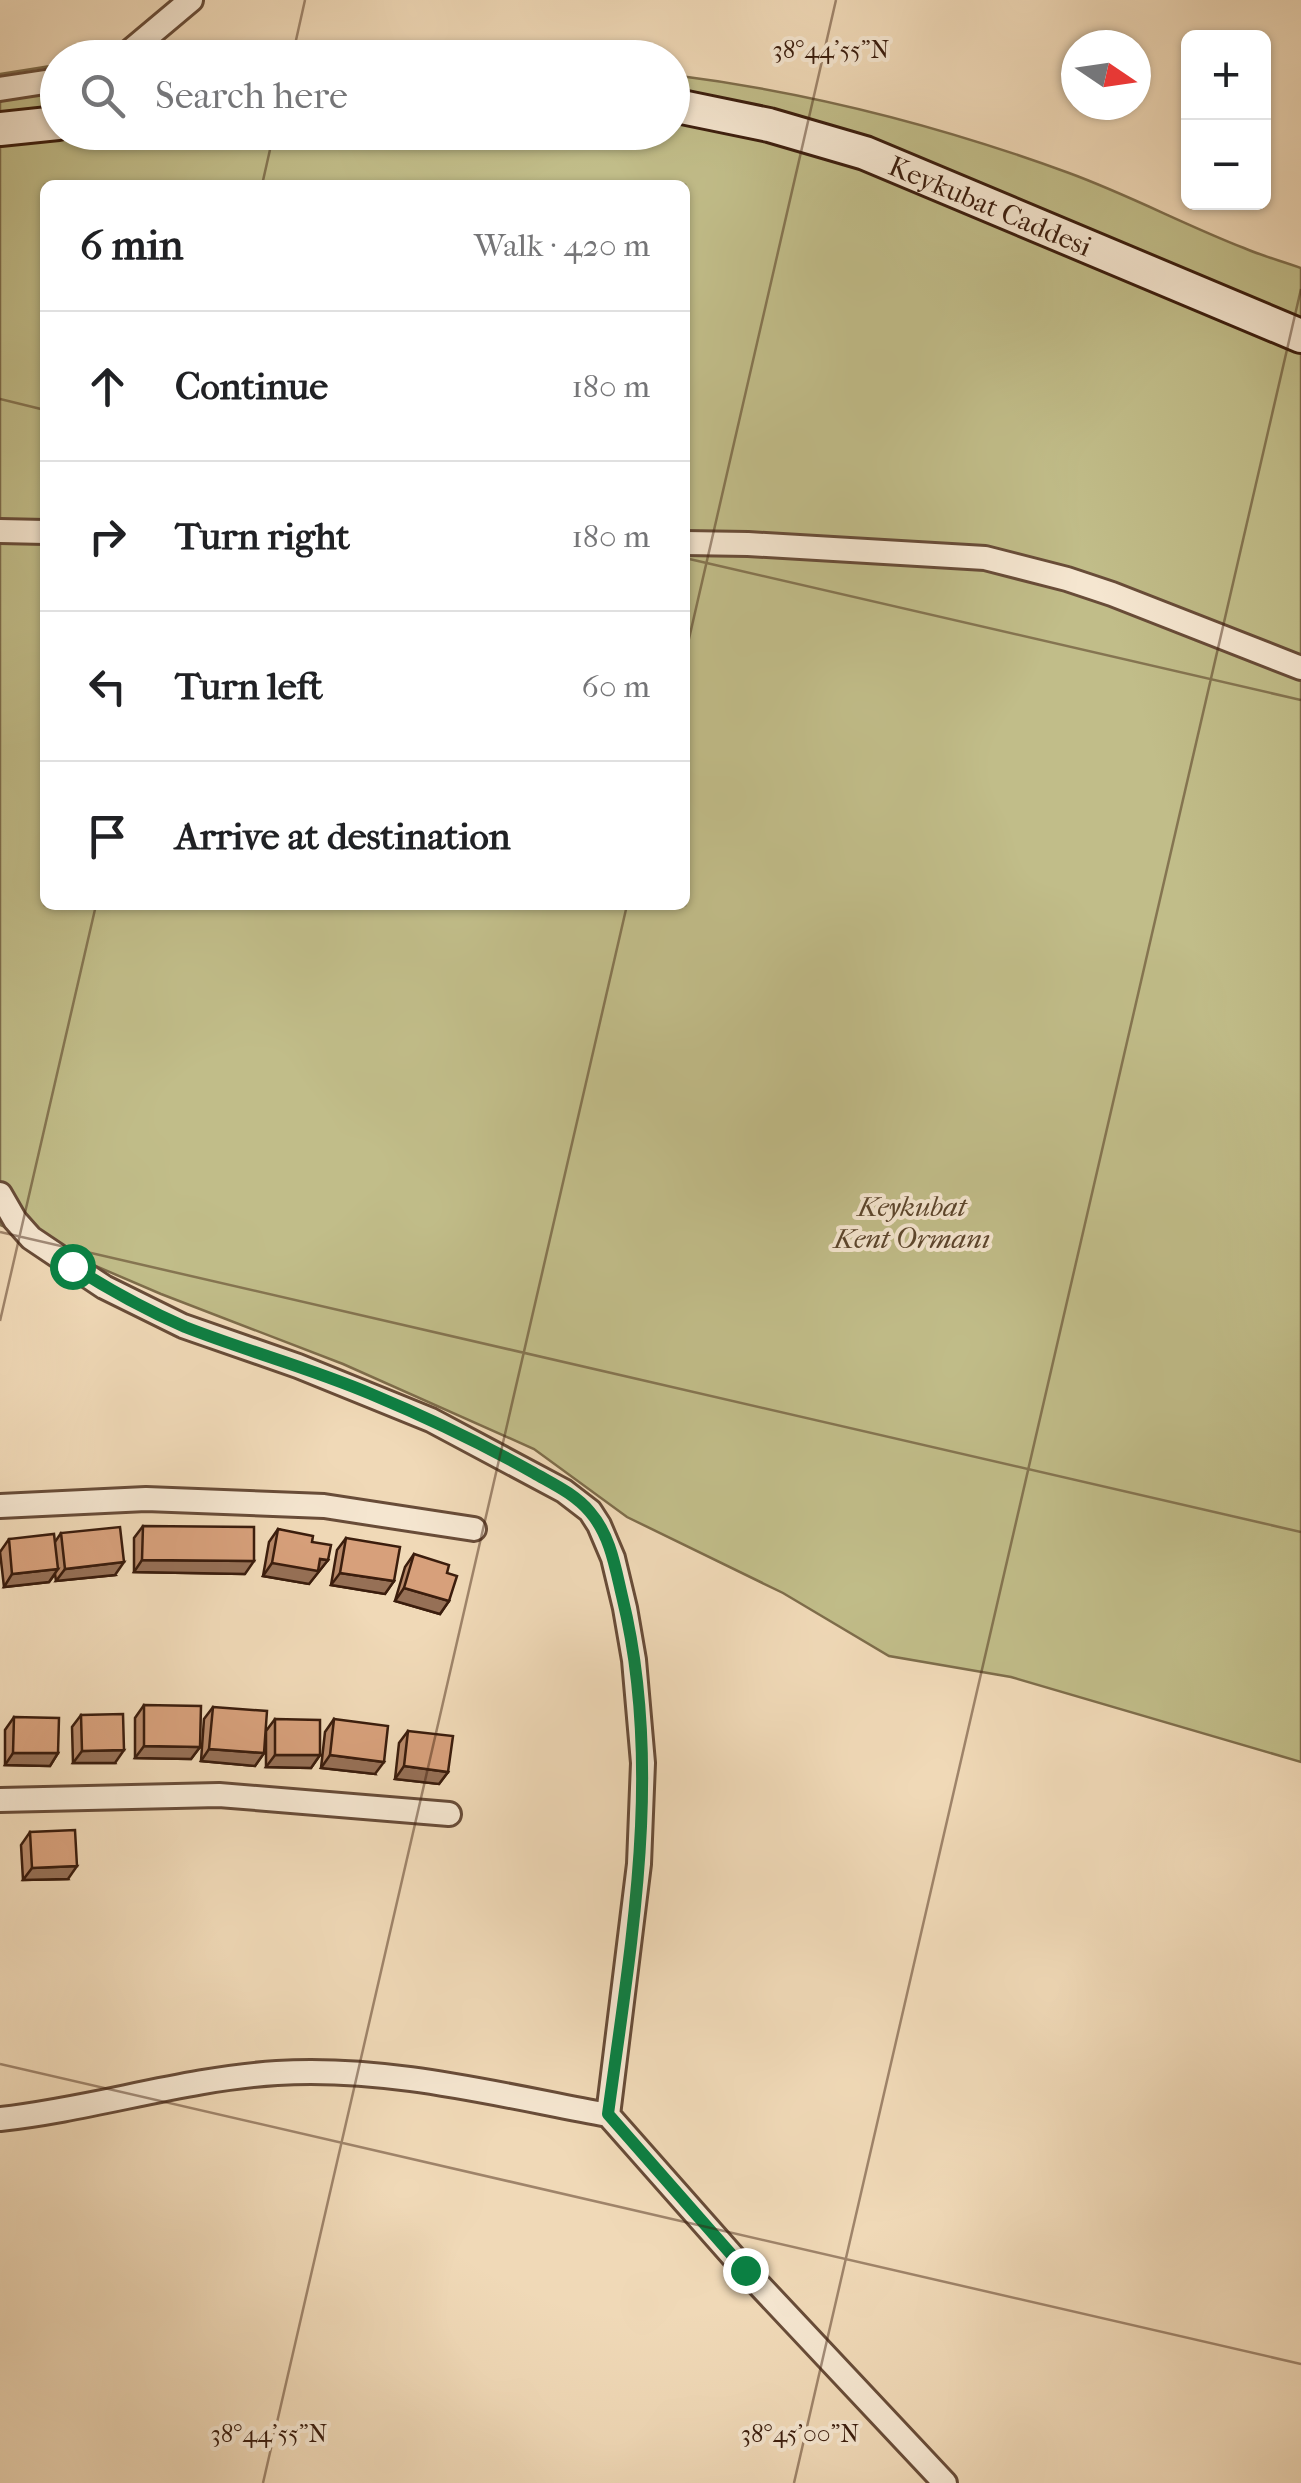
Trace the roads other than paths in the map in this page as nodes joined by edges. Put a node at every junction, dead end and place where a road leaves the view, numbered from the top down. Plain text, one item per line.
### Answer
1 (192, 0) edge
2 (144, 40) edge
3 (40, 83) edge
4 (0, 89) edge
5 (690, 110) edge
6 (40, 125) edge
7 (0, 129) edge
8 (1301, 336) edge
9 (0, 532) edge
10 (40, 532) edge
11 (690, 543) edge
12 (1301, 668) edge
13 (0, 1194) edge
14 (0, 1506) edge
15 (474, 1529) dead end
16 (0, 1800) edge
17 (449, 1814) dead end
18 (608, 2114) junction
19 (0, 2119) edge
20 (945, 2483) edge

1 - 2 street
3 - 4 street
5 - 8 street, Keykubat Caddesi
6 - 7 street
9 - 10 street
11 - 12 street
13 - 18 street
14 - 15 street
16 - 17 street
18 - 19 street
18 - 20 street

